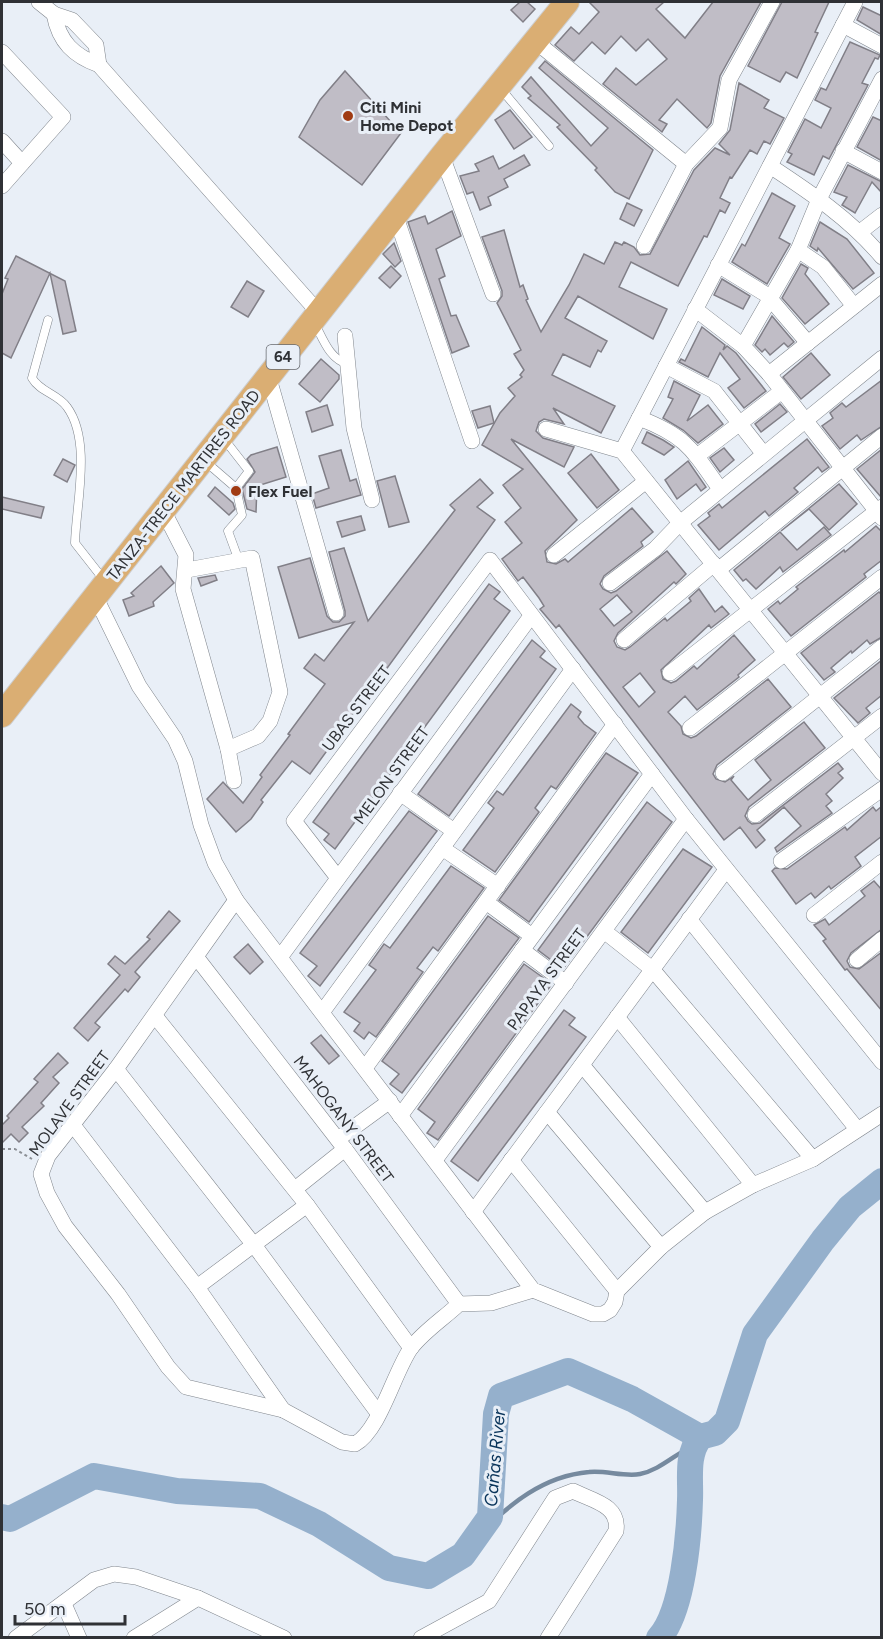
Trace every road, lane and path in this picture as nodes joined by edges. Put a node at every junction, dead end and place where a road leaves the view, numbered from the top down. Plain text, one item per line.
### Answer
1 (39, 2) edge
2 (567, 2) edge
3 (772, 2) edge
4 (855, 2) edge
5 (843, 25) junction
6 (535, 40) junction
7 (882, 46) edge
8 (2, 52) edge
9 (882, 79) edge
10 (498, 86) junction
11 (876, 103) edge
12 (2, 141) edge
13 (549, 146) dead end
14 (843, 151) junction
15 (441, 156) junction
16 (22, 163) junction
17 (686, 164) junction
18 (770, 166) junction
19 (882, 172) edge
20 (2, 186) edge
21 (819, 199) junction
22 (395, 214) junction
23 (882, 215) edge
24 (860, 231) junction
25 (644, 246) dead end
26 (798, 250) junction
27 (882, 257) edge
28 (718, 265) junction
29 (882, 284) edge
30 (493, 294) dead end
31 (770, 298) junction
32 (854, 306) junction
33 (695, 309) junction
34 (316, 316) junction
35 (48, 320) dead end
36 (345, 336) dead end
37 (808, 343) junction
38 (743, 346) junction
39 (882, 358) edge
40 (348, 364) junction
41 (666, 366) junction
42 (769, 374) junction
43 (268, 375) junction
44 (782, 391) junction
45 (639, 418) junction
46 (805, 418) junction
47 (741, 424) junction
48 (546, 429) dead end
49 (221, 435) junction
50 (882, 436) edge
51 (472, 441) dead end
52 (622, 451) junction
53 (763, 453) junction
54 (697, 456) junction
55 (203, 459) junction
56 (842, 468) junction
57 (646, 481) junction
58 (236, 488) junction
59 (720, 489) junction
60 (372, 500) dead end
61 (163, 510) junction
62 (880, 512) edge
63 (680, 523) junction
64 (554, 555) dead end
65 (238, 561) junction
66 (716, 567) junction
67 (187, 570) junction
68 (882, 577) edge
69 (610, 583) dead end
70 (101, 590) junction
71 (751, 611) junction
72 (336, 613) dead end
73 (531, 616) junction
74 (624, 640) dead end
75 (882, 647) edge
76 (785, 653) junction
77 (573, 669) junction
78 (670, 674) dead end
79 (820, 697) junction
80 (2, 715) edge
81 (882, 716) edge
82 (615, 724) junction
83 (690, 728) dead end
84 (854, 738) junction
85 (228, 749) junction
86 (723, 773) dead end
87 (882, 773) edge
88 (652, 774) junction
89 (234, 781) dead end
90 (882, 789) edge
91 (400, 793) junction
92 (755, 815) dead end
93 (686, 819) junction
94 (454, 831) junction
95 (442, 848) junction
96 (781, 861) dead end
97 (882, 862) edge
98 (726, 870) junction
99 (338, 878) junction
100 (498, 886) junction
101 (236, 900) junction
102 (486, 902) junction
103 (814, 915) dead end
104 (689, 919) junction
105 (604, 931) junction
106 (532, 936) junction
107 (882, 939) edge
108 (522, 950) junction
109 (280, 956) junction
110 (197, 958) junction
111 (857, 960) dead end
112 (652, 969) junction
113 (566, 983) junction
114 (323, 1011) junction
115 (155, 1016) junction
116 (617, 1017) junction
117 (882, 1062) edge
118 (582, 1065) junction
119 (365, 1068) junction
120 (116, 1069) junction
121 (390, 1101) junction
122 (547, 1112) junction
123 (882, 1114) edge
124 (400, 1116) junction
125 (73, 1125) junction
126 (857, 1129) junction
127 (342, 1144) junction
128 (2, 1149) edge
129 (813, 1159) junction
130 (435, 1160) junction
131 (512, 1160) junction
132 (43, 1164) junction
133 (753, 1185) junction
134 (295, 1189) junction
135 (308, 1205) junction
136 (473, 1212) junction
137 (705, 1212) junction
138 (254, 1245) junction
139 (661, 1247) junction
140 (197, 1287) junction
141 (533, 1290) junction
142 (617, 1292) junction
143 (459, 1304) junction
144 (411, 1348) junction
145 (283, 1410) junction
146 (378, 1413) junction
147 (198, 1598) junction
148 (64, 1604) junction
149 (16, 1638) edge
150 (79, 1638) edge
151 (134, 1638) edge
152 (284, 1638) edge
153 (421, 1638) edge
154 (548, 1638) edge

1 - 34 street
2 - 6 main road, TANZA-TRECE MARTIRES ROAD / 64
3 - 17 street
4 - 5 street
5 - 7 street
5 - 18 street
6 - 10 main road, TANZA-TRECE MARTIRES ROAD / 64
6 - 17 street
8 - 16 street
9 - 11 street
10 - 13 lane
10 - 15 main road, TANZA-TRECE MARTIRES ROAD / 64
11 - 14 street
12 - 16 street
14 - 19 street
14 - 21 street
15 - 22 main road, TANZA-TRECE MARTIRES ROAD / 64
15 - 30 street
16 - 20 street
17 - 25 street
18 - 21 street
18 - 28 street
21 - 24 street
21 - 26 street
22 - 34 main road, TANZA-TRECE MARTIRES ROAD / 64
22 - 51 street
23 - 24 street
24 - 27 street
26 - 31 street
26 - 32 street
28 - 31 street
28 - 33 street
29 - 32 street
31 - 37 street
31 - 38 street
32 - 37 street
33 - 38 street
33 - 41 street
34 - 40 lane
34 - 43 main road, TANZA-TRECE MARTIRES ROAD / 64
35 - 70 lane
36 - 40 street
37 - 42 street
38 - 42 street
39 - 46 street
40 - 60 street
41 - 45 street
41 - 47 street
42 - 44 street
43 - 49 main road, TANZA-TRECE MARTIRES ROAD / 64
43 - 72 street
44 - 46 street
44 - 47 street
45 - 52 street
45 - 54 street
46 - 53 street
46 - 56 street
47 - 53 street
47 - 54 street
48 - 52 street
49 - 55 main road, TANZA-TRECE MARTIRES ROAD / 64
49 - 58 lane
50 - 56 street
52 - 57 street
53 - 59 street
54 - 59 street
55 - 58 lane
55 - 61 main road, TANZA-TRECE MARTIRES ROAD / 64
56 - 62 street
56 - 66 street
57 - 63 street
57 - 64 street
58 - 65 lane
59 - 63 street
61 - 67 street
61 - 70 main road, TANZA-TRECE MARTIRES ROAD / 64
62 - 71 street
63 - 66 street
63 - 69 street
65 - 67 street
65 - 85 street
66 - 71 street
66 - 74 street
67 - 85 street
68 - 76 street
70 - 80 main road, TANZA-TRECE MARTIRES ROAD / 64
70 - 101 street
71 - 76 street
71 - 78 street
73 - 77 street
73 - 91 street, MELON STREET
73 - 99 street, UBAS STREET
75 - 79 street
76 - 79 street
76 - 83 street
77 - 82 street
77 - 94 street
79 - 84 street
79 - 86 street
81 - 84 street
82 - 88 street
82 - 100 street
84 - 87 street
84 - 92 street
85 - 89 street
88 - 93 street
88 - 106 street
90 - 96 street
91 - 94 street
91 - 99 street, MELON STREET
93 - 98 street
93 - 105 street, PAPAYA STREET
94 - 95 street
95 - 100 street
95 - 114 street
97 - 103 street
98 - 104 street
98 - 117 street
99 - 109 street, MELON STREET
100 - 102 street
101 - 109 street
101 - 110 street, MOLAVE STREET
102 - 106 street
102 - 119 street
104 - 112 street
104 - 126 street
105 - 112 street
105 - 113 street, PAPAYA STREET
106 - 108 street
107 - 111 street
108 - 113 street
108 - 124 street
109 - 114 street
110 - 115 street, MOLAVE STREET
110 - 127 street, MAHOGANY STREET
112 - 116 street
112 - 129 street
113 - 130 street, PAPAYA STREET
114 - 119 street
115 - 120 street, MOLAVE STREET
115 - 134 street
116 - 118 street
116 - 133 street
118 - 122 street
118 - 137 street
119 - 121 street
120 - 125 street, MOLAVE STREET
120 - 138 street
121 - 124 street
121 - 127 street
122 - 131 street
122 - 139 street
123 - 126 street
124 - 130 street
125 - 132 street, MOLAVE STREET
125 - 140 street
126 - 129 street
127 - 134 street
127 - 143 street, MAHOGANY STREET
128 - 132 path
129 - 133 street
130 - 136 street
131 - 136 street
131 - 142 street
132 - 145 street, MOLAVE STREET
133 - 137 street
134 - 135 street
135 - 138 street
135 - 144 street
136 - 141 street
137 - 139 street
138 - 140 street
138 - 146 street
139 - 142 street
140 - 145 street
141 - 142 street
141 - 143 street
143 - 144 street
144 - 146 street
145 - 146 street
147 - 148 street
147 - 151 street
147 - 152 street
148 - 149 street
148 - 150 street
153 - 154 street

